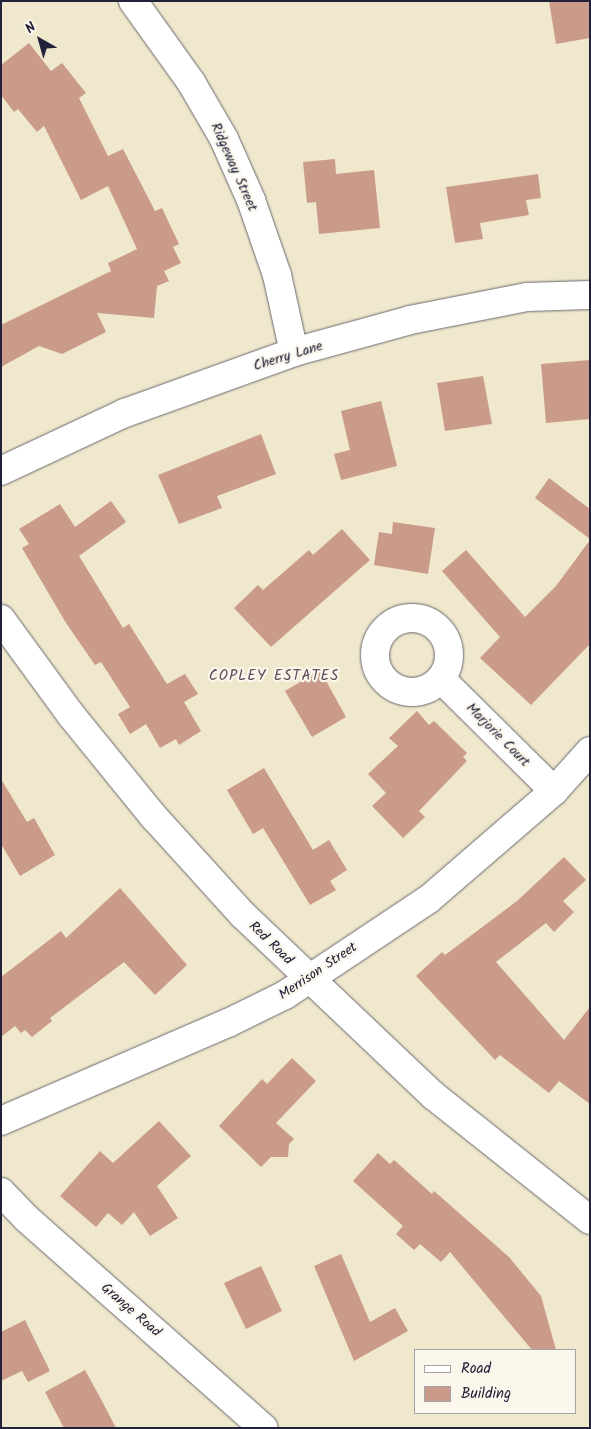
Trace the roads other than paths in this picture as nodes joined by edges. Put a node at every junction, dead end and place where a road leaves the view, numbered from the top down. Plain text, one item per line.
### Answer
1 (133, 1) edge
2 (590, 295) edge
3 (294, 352) junction
4 (1, 471) edge
5 (1, 619) edge
6 (441, 679) dead end
7 (590, 751) edge
8 (554, 791) junction
9 (309, 979) junction
10 (1, 1121) edge
11 (1, 1192) edge
12 (590, 1220) edge
13 (263, 1428) edge

1 - 3 street, Ridgeway Street
2 - 3 street, Cherry Lane
3 - 4 street, Cherry Lane
5 - 9 street, Red Road
6 - 8 street, Marjorie Court
7 - 8 street, Merrison Street
8 - 9 street, Merrison Street
9 - 10 street, Merrison Street
9 - 12 street, Red Road
11 - 13 street, Grange Road

